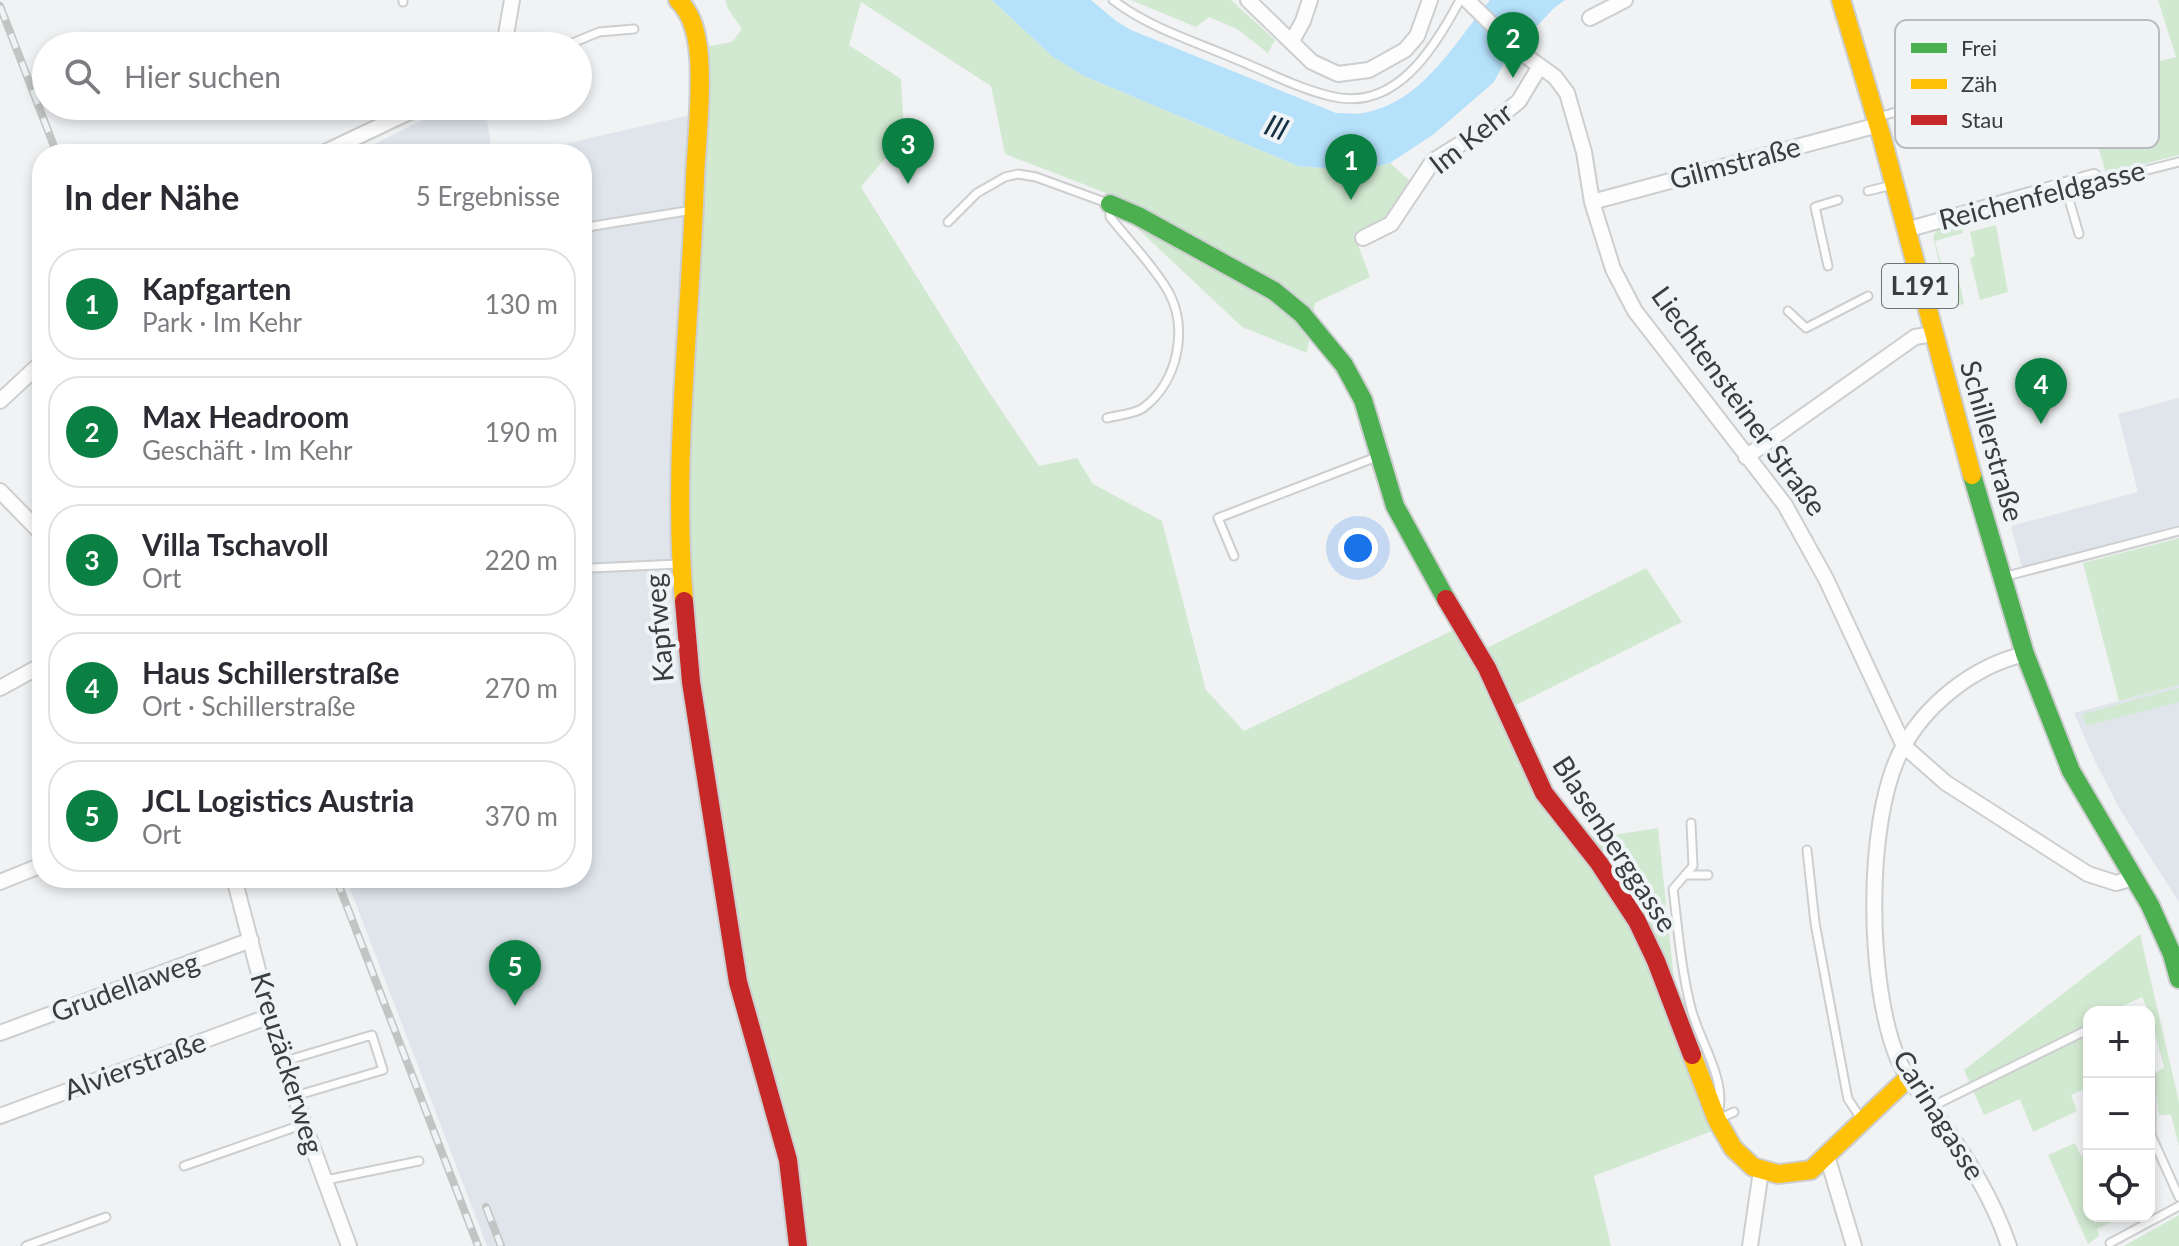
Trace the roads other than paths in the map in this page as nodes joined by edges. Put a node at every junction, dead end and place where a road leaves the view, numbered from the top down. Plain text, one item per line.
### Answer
1 (512, 0) edge
2 (678, 0) edge
3 (1113, 0) edge
4 (1248, 0) edge
5 (1310, 0) edge
6 (1430, 0) edge
7 (1625, 0) edge
8 (1841, 0) edge
9 (1466, 2) edge
10 (1590, 18) dead end
11 (634, 29) dead end
12 (506, 32) edge
13 (592, 35) edge
14 (1292, 41) junction
15 (1540, 66) junction
16 (1895, 116) edge
17 (393, 120) edge
18 (1877, 121) junction
19 (342, 144) edge
20 (2179, 162) edge
21 (2094, 177) joint
22 (1894, 185) junction
23 (2064, 185) junction
24 (1868, 191) dead end
25 (1838, 200) dead end
26 (1592, 202) junction
27 (1110, 204) junction
28 (695, 209) junction
29 (948, 222) dead end
30 (592, 226) edge
31 (1906, 230) junction
32 (2079, 234) dead end
33 (1363, 238) dead end
34 (1828, 266) dead end
35 (1919, 283) junction
36 (1894, 289) dead end
37 (1868, 296) dead end
38 (1788, 311) dead end
39 (1933, 334) junction
40 (32, 371) edge
41 (0, 401) edge
42 (1107, 418) dead end
43 (1380, 456) junction
44 (1746, 457) junction
45 (0, 491) edge
46 (32, 524) edge
47 (2179, 531) edge
48 (1234, 556) dead end
49 (681, 564) junction
50 (592, 568) edge
51 (2001, 577) junction
52 (2025, 654) junction
53 (32, 670) edge
54 (0, 688) edge
55 (1904, 746) junction
56 (1691, 823) dead end
57 (1807, 850) dead end
58 (32, 869) edge
59 (1685, 875) junction
60 (1708, 875) dead end
61 (2134, 878) junction
62 (0, 882) edge
63 (237, 888) edge
64 (251, 940) junction
65 (2179, 979) edge
66 (270, 1016) junction
67 (2083, 1032) edge
68 (0, 1033) edge
69 (285, 1061) junction
70 (1909, 1077) junction
71 (2151, 1078) edge
72 (295, 1096) junction
73 (1931, 1107) junction
74 (0, 1116) edge
75 (1726, 1116) junction
76 (1862, 1120) junction
77 (304, 1124) junction
78 (1827, 1156) junction
79 (419, 1161) dead end
80 (184, 1166) dead end
81 (1761, 1171) junction
82 (324, 1181) junction
83 (2179, 1197) edge
84 (2179, 1206) edge
85 (106, 1217) dead end
86 (2110, 1243) dead end
87 (343, 1244) edge
88 (26, 1246) edge
89 (798, 1246) edge
90 (1750, 1246) edge
91 (1854, 1246) edge
92 (2009, 1246) edge

1 - 12 street
2 - 28 street, Kapfweg
3 - 9 lane
4 - 14 street
5 - 14 street
6 - 14 street
7 - 10 street
8 - 18 street, Schillerstraße / L191
9 - 15 street, Liechtensteiner Straße
11 - 13 lane
15 - 26 street, Liechtensteiner Straße
15 - 33 street, Im Kehr
16 - 18 lane
17 - 19 street
18 - 22 street, Schillerstraße / L191
18 - 26 street, Gilmstraße
20 - 21 lane, Reichenfeldgasse
21 - 23 street, Reichenfeldgasse
22 - 24 lane
22 - 31 street, Schillerstraße / L191
23 - 31 street, Reichenfeldgasse
23 - 32 lane
25 - 34 lane
26 - 44 street, Liechtensteiner Straße
27 - 29 lane
27 - 42 lane
27 - 43 street, Blasenberggasse
28 - 30 lane
28 - 49 street, Kapfweg
31 - 35 street, Schillerstraße / L191
35 - 36 lane
35 - 39 street, Schillerstraße / L191
37 - 38 lane
39 - 44 street
39 - 51 street, Schillerstraße / L191
40 - 41 street
43 - 48 lane
43 - 75 street, Blasenberggasse
44 - 55 street, Liechtensteiner Straße
45 - 46 street
47 - 51 lane
49 - 50 lane
49 - 89 street, Kapfweg
51 - 52 street, Schillerstraße / L191
52 - 55 street, Carinagasse
52 - 61 street, Schillerstraße / L191
53 - 54 street
55 - 61 street, Liechtensteiner Straße
55 - 70 street, Carinagasse
56 - 59 lane
57 - 76 lane
58 - 62 street
59 - 60 lane
59 - 75 lane
61 - 65 street, L191
63 - 64 street, Kreuzäckerweg
64 - 66 street, Kreuzäckerweg
64 - 68 street, Grudellaweg
66 - 69 street, Kreuzäckerweg
66 - 74 street, Alvierstraße
67 - 73 lane
69 - 72 street, Kreuzäckerweg
69 - 72 lane
70 - 73 street, Carinagasse
70 - 76 street
71 - 83 lane
72 - 77 street, Kreuzäckerweg
73 - 92 street, Carinagasse
75 - 81 street, Blasenberggasse
76 - 78 street
77 - 80 lane
77 - 82 street, Kreuzäckerweg
78 - 81 street
78 - 91 street
79 - 82 lane
81 - 90 street
82 - 87 street, Kreuzäckerweg
84 - 86 lane
85 - 88 lane

